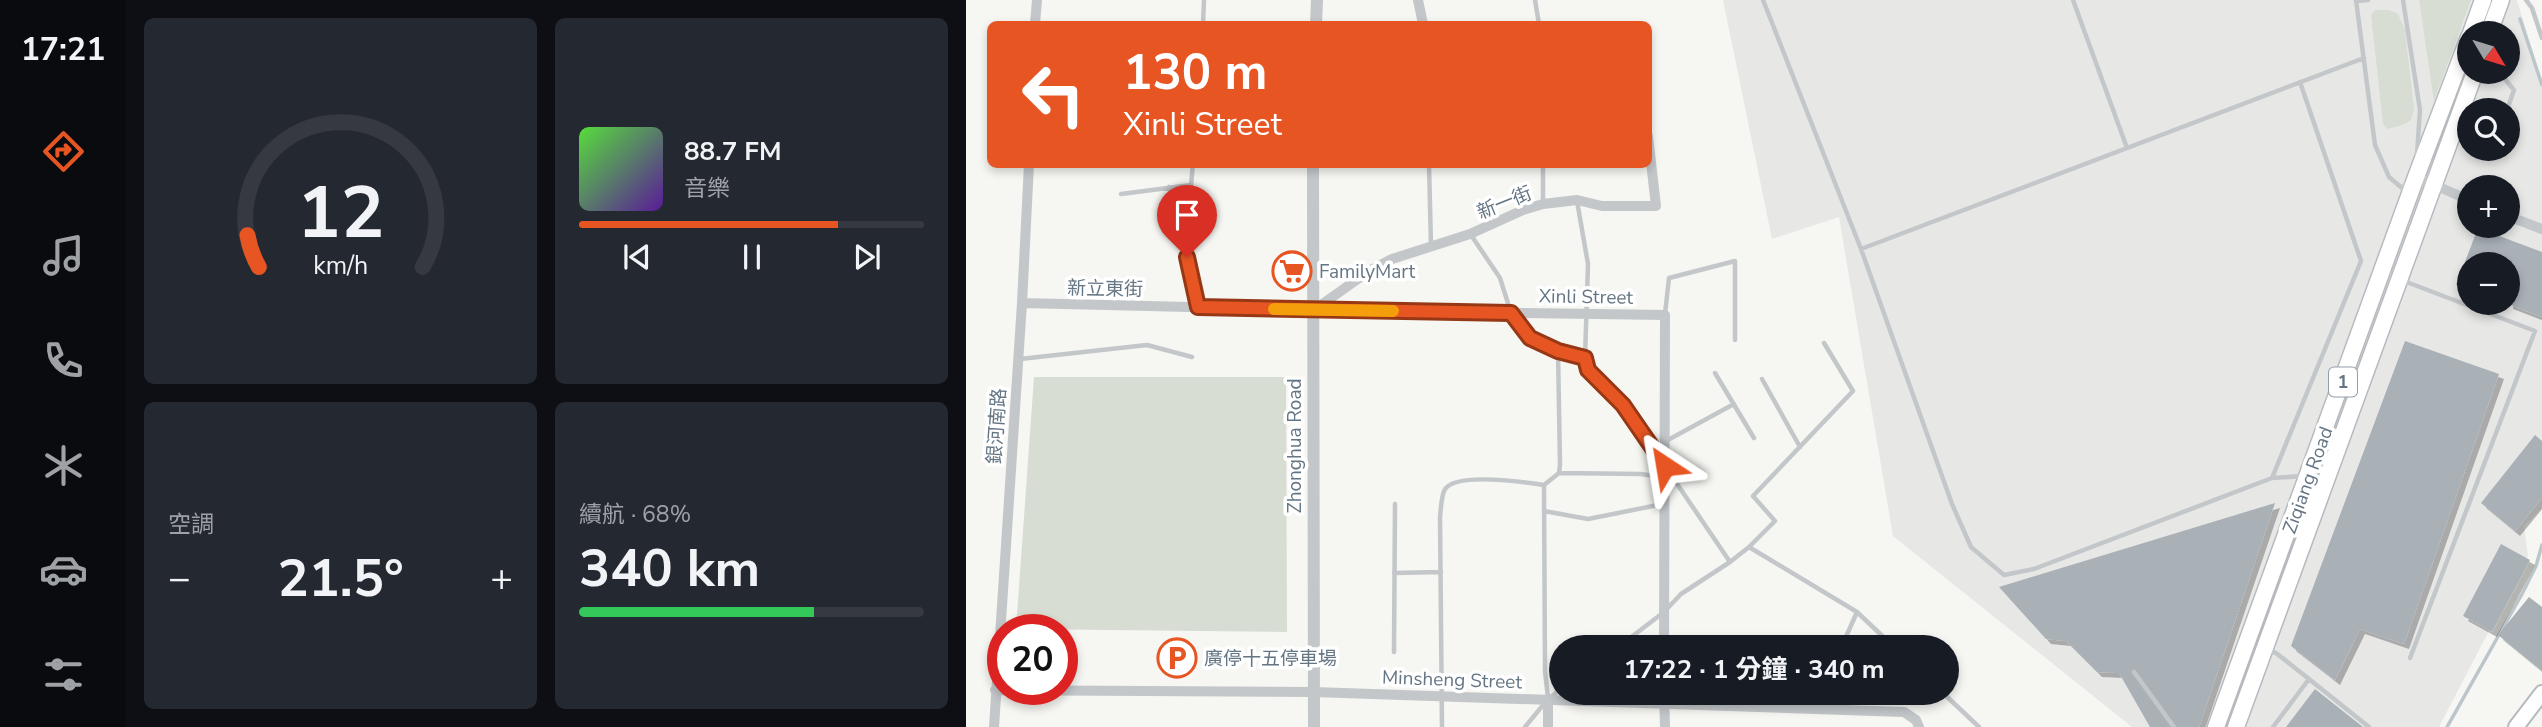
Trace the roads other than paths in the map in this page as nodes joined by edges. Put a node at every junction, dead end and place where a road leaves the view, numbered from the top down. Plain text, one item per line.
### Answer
1 (1037, 0) edge
2 (1204, 0) edge
3 (1317, 0) edge
4 (1418, 0) edge
5 (1535, 0) edge
6 (1763, 0) edge
7 (2073, 0) edge
8 (2368, 0) edge
9 (2403, 0) edge
10 (2483, 0) edge
11 (2501, 0) edge
12 (2526, 0) edge
13 (2356, 1) edge
14 (1035, 21) edge
15 (1203, 21) edge
16 (1316, 21) edge
17 (1422, 21) edge
18 (1538, 21) edge
19 (2475, 21) edge
20 (2493, 21) edge
21 (2542, 38) edge
22 (2364, 58) junction
23 (2457, 69) edge
24 (2300, 82) junction
25 (2457, 137) edge
26 (2127, 148) junction
27 (1028, 168) edge
28 (1193, 168) edge
29 (1313, 168) edge
30 (1429, 168) edge
31 (1543, 168) edge
32 (1652, 168) edge
33 (2416, 177) junction
34 (2433, 186) junction
35 (1169, 187) junction
36 (1121, 194) dead end
37 (2457, 195) edge
38 (1577, 200) junction
39 (1544, 204) junction
40 (2520, 221) edge
41 (2542, 229) edge
42 (1470, 234) junction
43 (1431, 247) junction
44 (1861, 249) junction
45 (2382, 275) junction
46 (2399, 279) junction
47 (1022, 303) junction
48 (1198, 307) junction
49 (1314, 310) junction
50 (1511, 313) junction
51 (1586, 314) junction
52 (1665, 315) junction
53 (1735, 341) dead end
54 (1824, 344) dead end
55 (1558, 351) junction
56 (1192, 357) dead end
57 (1585, 358) junction
58 (1018, 359) junction
59 (1715, 373) dead end
60 (1762, 379) dead end
61 (1734, 404) junction
62 (1754, 438) dead end
63 (1665, 442) junction
64 (1800, 447) junction
65 (1665, 466) junction
66 (1559, 473) junction
67 (2308, 476) junction
68 (2272, 478) junction
69 (1669, 479) junction
70 (2325, 480) junction
71 (1544, 485) junction
72 (1395, 504) dead end
73 (1664, 504) junction
74 (1544, 511) junction
75 (1749, 547) junction
76 (1730, 562) junction
77 (1441, 572) junction
78 (1394, 573) junction
79 (1664, 612) junction
80 (1857, 612) junction
81 (1000, 614) edge
82 (1634, 635) edge
83 (1664, 635) edge
84 (1847, 635) edge
85 (1881, 635) edge
86 (2264, 649) junction
87 (1394, 652) dead end
88 (2410, 658) dead end
89 (2134, 672) dead end
90 (2309, 679) junction
91 (1078, 691) edge
92 (1314, 692) junction
93 (2542, 694) edge
94 (1442, 697) junction
95 (1548, 699) junction
96 (994, 705) edge
97 (1664, 705) edge
98 (1763, 705) edge
99 (1808, 705) edge
100 (1956, 705) edge
101 (1806, 708) junction
102 (2522, 725) edge
103 (993, 727) edge
104 (1314, 727) edge
105 (1442, 727) edge
106 (1525, 727) edge
107 (1548, 727) edge
108 (1665, 727) edge
109 (1919, 727) edge
110 (1979, 727) edge
111 (2174, 727) edge
112 (2216, 727) edge
113 (2236, 727) edge
114 (2273, 727) edge
115 (2369, 727) edge

1 - 14 street
2 - 15 lane
3 - 16 street
4 - 17 street
5 - 18 lane
6 - 44 lane
7 - 26 lane
8 - 13 lane
9 - 33 lane
10 - 19 main road, Ziqiang Road / 1
11 - 20 main road
12 - 21 lane
13 - 22 lane
22 - 24 lane
22 - 33 lane
23 - 33 main road, Ziqiang Road / 1
24 - 26 lane
24 - 68 lane
25 - 34 main road, Ziqiang Road / 1
26 - 44 lane
27 - 47 street, 銀河南路
28 - 35 lane
29 - 49 street, Zhonghua Road
30 - 43 lane
31 - 39 lane
32 - 38 street, 新一街
33 - 34 street
33 - 45 main road, Ziqiang Road / 1
34 - 37 street
34 - 46 main road, Ziqiang Road / 1
35 - 36 lane
35 - 48 lane
38 - 39 street, 新一街
38 - 51 lane
39 - 42 street, 新一街
40 - 41 street
42 - 43 street, 新一街
42 - 50 lane
43 - 49 street, 新一街
44 - 68 lane
45 - 46 main road
45 - 67 main road, Ziqiang Road / 1
46 - 70 main road, Ziqiang Road / 1
46 - 88 lane
47 - 48 street, 新立東街
47 - 58 street, 銀河南路
48 - 49 street, 新立東街
49 - 50 street, Xinli Street
49 - 92 street, Zhonghua Road
50 - 51 street, Xinli Street
50 - 55 lane
51 - 52 street, Xinli Street
51 - 57 lane
52 - 53 lane
52 - 63 street
54 - 64 lane
55 - 57 lane
55 - 66 lane
56 - 58 lane
57 - 65 lane
58 - 81 street, 銀河南路
59 - 61 lane
60 - 64 lane
61 - 62 lane
61 - 63 lane
63 - 65 street
64 - 75 lane
65 - 69 street
66 - 69 lane
66 - 71 lane
67 - 68 lane
67 - 70 main road
67 - 112 main road, Ziqiang Road / 1
69 - 73 street
69 - 76 lane
70 - 86 main road, Ziqiang Road / 1
71 - 74 lane
71 - 77 lane
72 - 78 lane
73 - 74 lane
73 - 79 street
74 - 95 lane
75 - 76 lane
75 - 80 lane
76 - 79 lane
77 - 78 lane
77 - 94 lane
78 - 87 lane
79 - 82 lane
79 - 83 street
80 - 84 lane
80 - 85 lane
86 - 90 lane
86 - 113 main road, Ziqiang Road / 1
89 - 111 lane
90 - 114 lane
90 - 115 lane
91 - 92 street, Minsheng Street
92 - 94 street, Minsheng Street
92 - 104 street, Zhonghua Road
93 - 102 main road
94 - 95 street, Minsheng Street
94 - 105 lane
95 - 106 lane
95 - 107 street
96 - 103 street, 銀河南路
97 - 108 street
98 - 101 street, Minsheng Street
99 - 101 lane
100 - 110 lane
101 - 109 street, Minsheng Street

